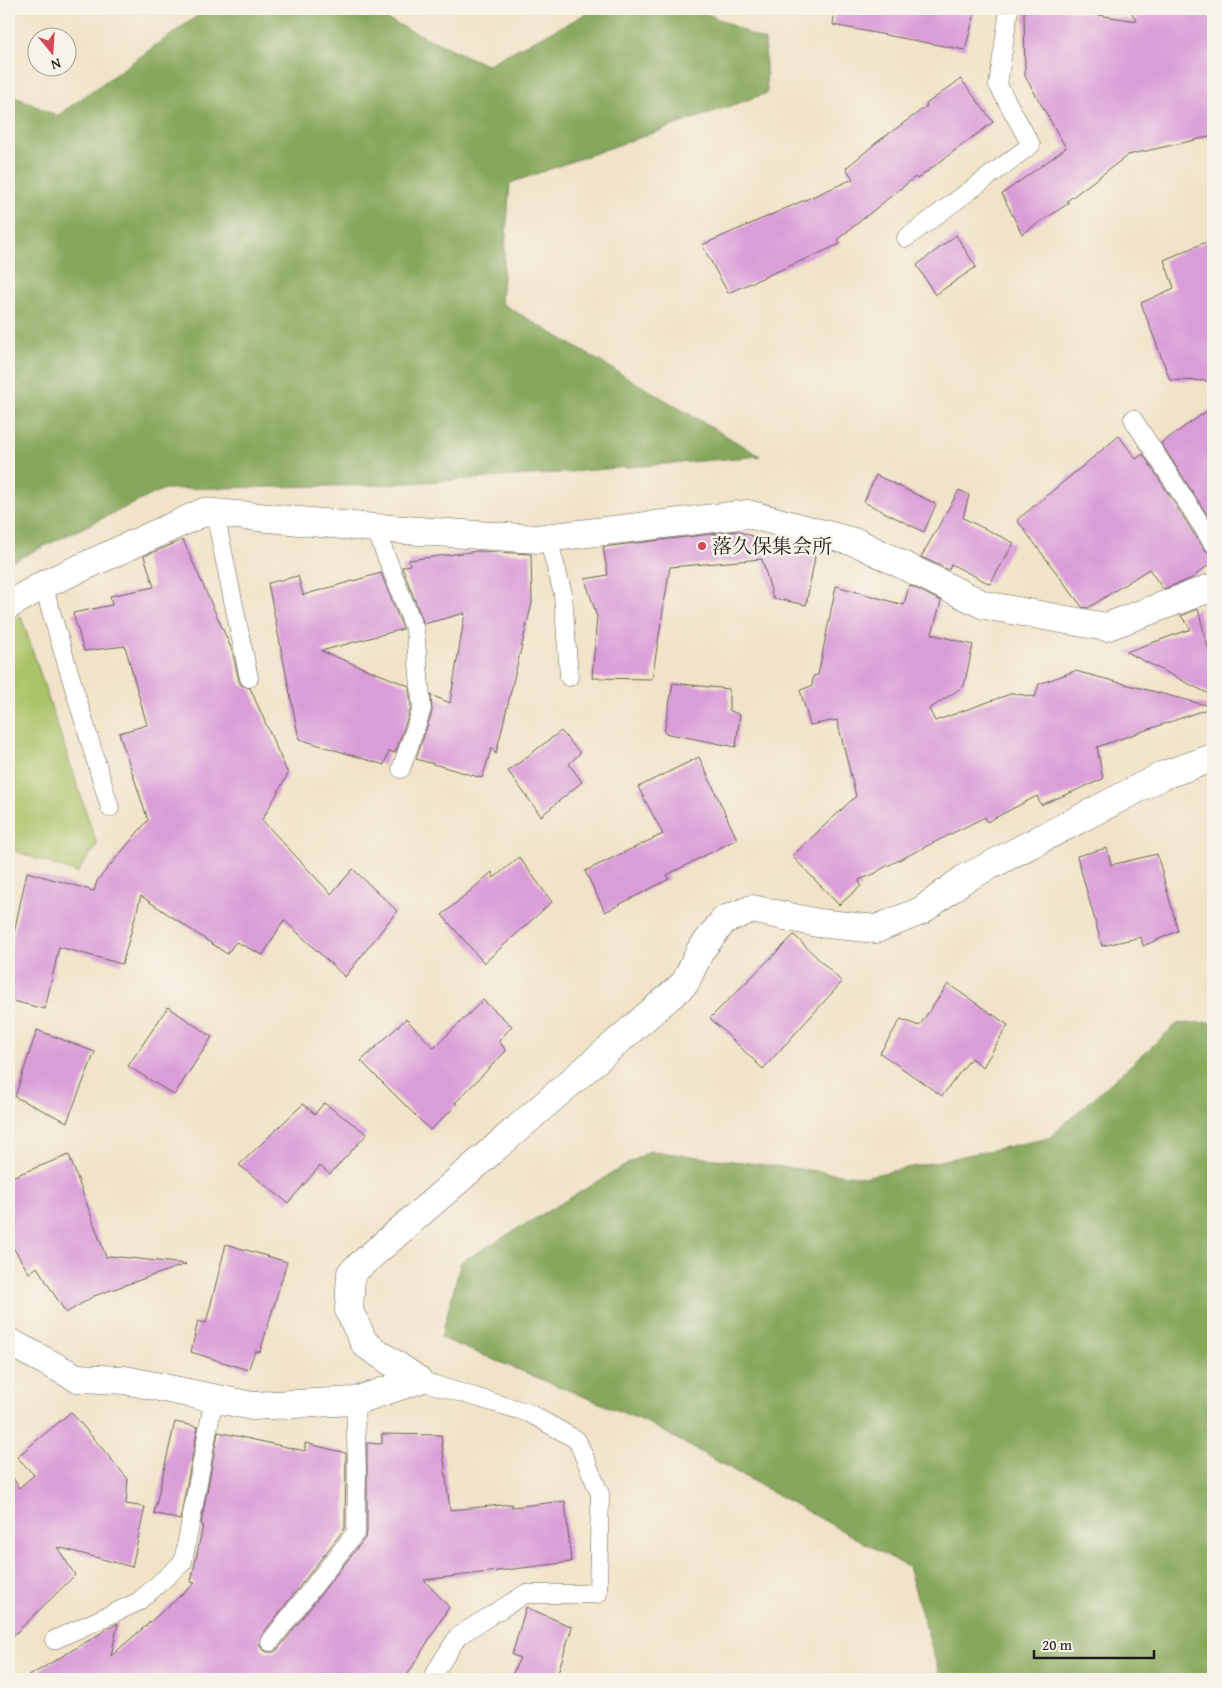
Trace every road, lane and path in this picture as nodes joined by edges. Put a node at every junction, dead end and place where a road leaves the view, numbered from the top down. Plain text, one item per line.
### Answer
1 (1009, 9) edge
2 (906, 238) dead end
3 (1133, 419) dead end
4 (215, 513) junction
5 (375, 528) junction
6 (548, 538) junction
7 (1213, 543) edge
8 (44, 585) junction
9 (1213, 587) edge
10 (9, 605) edge
11 (569, 676) dead end
12 (249, 678) dead end
13 (1213, 758) edge
14 (401, 768) dead end
15 (110, 808) dead end
16 (9, 1342) edge
17 (418, 1380) junction
18 (214, 1398) junction
19 (355, 1401) junction
20 (54, 1640) dead end
21 (270, 1642) dead end
22 (431, 1679) edge

1 - 2 lane
3 - 7 lane
4 - 5 street
4 - 8 street
4 - 12 lane
5 - 6 street
5 - 14 lane
6 - 9 street
6 - 11 lane
8 - 10 street
8 - 15 lane
13 - 17 street
16 - 18 street
17 - 19 street
17 - 22 lane
18 - 19 street
18 - 20 lane
19 - 21 lane

